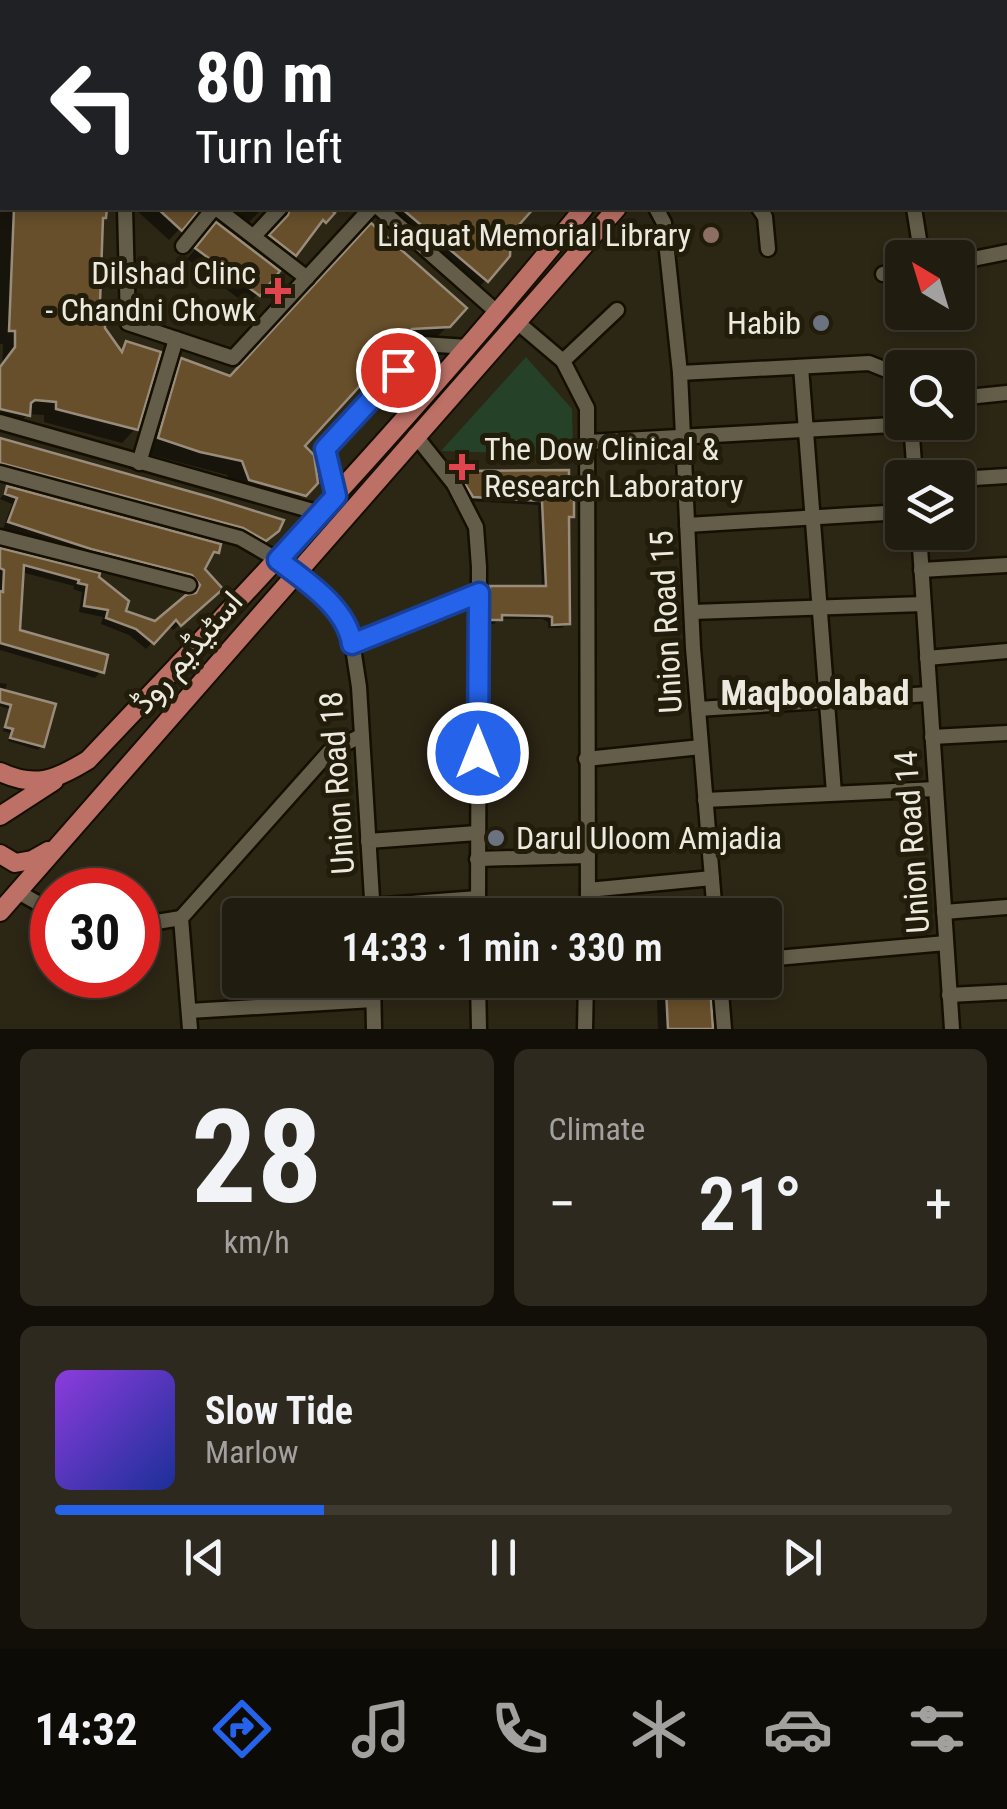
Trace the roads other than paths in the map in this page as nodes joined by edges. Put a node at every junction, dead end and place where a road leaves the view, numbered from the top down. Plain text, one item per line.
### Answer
1 (125, 210) edge
2 (217, 210) edge
3 (222, 210) edge
4 (278, 210) edge
5 (370, 210) edge
6 (381, 210) edge
7 (582, 210) edge
8 (616, 210) edge
9 (657, 210) edge
10 (760, 210) edge
11 (914, 210) edge
12 (254, 236) junction
13 (919, 240) edge
14 (182, 246) dead end
15 (768, 249) dead end
16 (1007, 252) edge
17 (975, 259) edge
18 (307, 278) junction
19 (618, 310) dead end
20 (498, 314) junction
21 (517, 322) junction
22 (176, 339) junction
23 (468, 347) junction
24 (563, 361) junction
25 (801, 366) junction
26 (885, 372) edge
27 (680, 373) junction
28 (1007, 393) edge
29 (975, 396) edge
30 (0, 422) edge
31 (885, 424) edge
32 (807, 429) junction
33 (415, 435) junction
34 (683, 435) junction
35 (588, 442) junction
36 (139, 463) junction
37 (0, 474) edge
38 (1007, 476) edge
39 (975, 478) edge
40 (336, 496) junction
41 (885, 513) edge
42 (320, 514) junction
43 (813, 518) junction
44 (687, 525) junction
45 (0, 538) edge
46 (920, 550) edge
47 (278, 560) junction
48 (1007, 565) edge
49 (922, 570) junction
50 (296, 572) junction
51 (190, 586) dead end
52 (479, 593) junction
53 (923, 604) junction
54 (822, 608) junction
55 (692, 612) junction
56 (352, 644) junction
57 (1007, 651) edge
58 (926, 658) junction
59 (929, 694) junction
60 (825, 701) junction
61 (698, 709) junction
62 (1007, 732) edge
63 (362, 736) junction
64 (932, 736) junction
65 (701, 747) junction
66 (586, 758) junction
67 (0, 772) edge
68 (57, 779) junction
69 (936, 789) junction
70 (834, 794) junction
71 (706, 800) junction
72 (0, 816) edge
73 (477, 833) junction
74 (368, 841) junction
75 (62, 844) junction
76 (0, 854) edge
77 (588, 856) junction
78 (477, 859) junction
79 (712, 878) junction
80 (588, 890) junction
81 (18, 892) junction
82 (371, 898) edge
83 (478, 898) edge
84 (588, 898) edge
85 (714, 898) edge
86 (30, 899) edge
87 (1007, 907) edge
88 (0, 912) edge
89 (944, 912) junction
90 (181, 918) junction
91 (160, 921) edge
92 (946, 944) junction
93 (782, 958) edge
94 (1007, 992) edge
95 (949, 995) junction
96 (478, 998) edge
97 (586, 998) edge
98 (721, 998) edge
99 (374, 1000) joint
100 (189, 1011) junction
101 (190, 1029) edge
102 (374, 1029) edge
103 (479, 1029) edge
104 (586, 1029) edge
105 (724, 1029) edge
106 (952, 1029) edge

1 - 22 street
2 - 14 street
3 - 12 street
4 - 12 street
5 - 18 street
6 - 20 street
7 - 20 main road, اسٹیڈیم روڈ
8 - 21 main road, اسٹیڈیم روڈ
9 - 27 street, Union Road 15
10 - 15 street
11 - 13 street
12 - 18 street
16 - 17 street
18 - 22 street
19 - 24 street
20 - 23 main road, اسٹیڈیم روڈ
21 - 24 street
21 - 33 main road, اسٹیڈیم روڈ
22 - 36 street
23 - 40 main road, اسٹیڈیم روڈ
23 - 40 street
24 - 35 street
25 - 26 street
25 - 27 street
25 - 32 street
27 - 34 street, Union Road 15
28 - 29 street
30 - 36 street
31 - 32 street
32 - 34 street
32 - 43 street
33 - 50 main road, اسٹیڈیم روڈ
33 - 52 street
34 - 35 street
34 - 44 street, Union Road 15
35 - 66 street
36 - 42 street
37 - 47 street, Union Road 18
38 - 39 street
40 - 42 main road, اسٹیڈیم روڈ
41 - 43 street
42 - 47 main road, اسٹیڈیم روڈ
43 - 44 street
43 - 54 street
44 - 55 street, Union Road 15
45 - 51 street
46 - 49 street, Union Road 14
47 - 50 street, Union Road 18
47 - 68 main road, اسٹیڈیم روڈ
48 - 49 street
49 - 53 street, Union Road 14
50 - 56 street, Union Road 18
50 - 75 main road, اسٹیڈیم روڈ
52 - 56 street
52 - 73 street
53 - 54 street
53 - 58 street, Union Road 14
54 - 55 street
54 - 60 street
55 - 61 street, Union Road 15
56 - 63 street, Union Road 18
57 - 58 street
58 - 59 street, Union Road 14
59 - 60 street
59 - 64 street, Union Road 14
60 - 61 street
60 - 70 street
61 - 65 street, Union Road 15
62 - 64 street
63 - 74 street, Union Road 18
63 - 90 street
64 - 69 street, Union Road 14
65 - 66 street
65 - 71 street, Union Road 15
66 - 77 street
67 - 68 main road
68 - 72 main road, اسٹیڈیم روڈ
69 - 70 street
69 - 89 street, Union Road 14
70 - 71 street
71 - 79 street, Union Road 15
73 - 74 street
73 - 78 street
74 - 82 street, Union Road 18
75 - 76 main road
75 - 81 main road, اسٹیڈیم روڈ
77 - 78 street
77 - 80 street
78 - 83 street
79 - 80 street
79 - 85 street, Union Road 15
80 - 84 street
81 - 86 street
81 - 88 main road, اسٹیڈیم روڈ
87 - 89 street
89 - 92 street, Union Road 14
90 - 91 street
90 - 100 street
92 - 93 street
92 - 95 street, Union Road 14
94 - 95 street
95 - 106 street, Union Road 14
96 - 103 street
97 - 104 street
98 - 105 street
99 - 100 street
99 - 102 street
100 - 101 street

